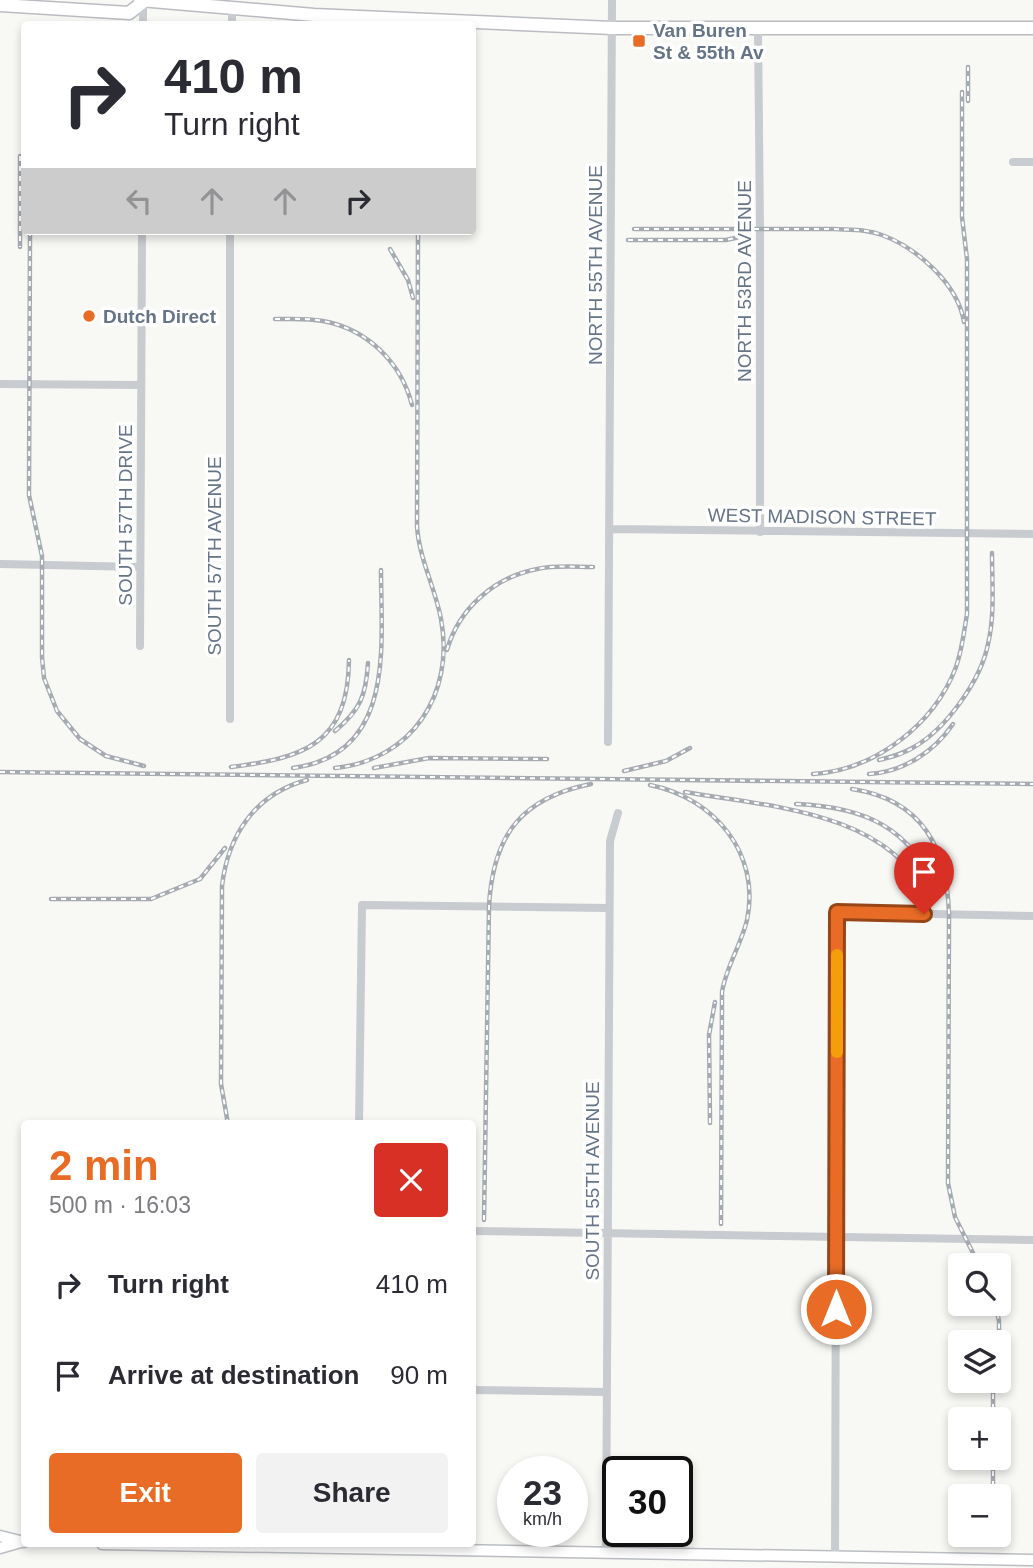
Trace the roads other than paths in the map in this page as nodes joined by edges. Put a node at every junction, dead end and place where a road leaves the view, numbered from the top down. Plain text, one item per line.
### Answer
1 (612, 0) edge
2 (141, 1) edge
3 (0, 5) edge
4 (232, 9) junction
5 (143, 21) edge
6 (232, 21) edge
7 (452, 21) edge
8 (476, 22) edge
9 (612, 28) junction
10 (1033, 28) edge
11 (758, 29) junction
12 (1013, 162) dead end
13 (1033, 162) edge
14 (142, 235) edge
15 (230, 235) edge
16 (0, 384) edge
17 (141, 385) junction
18 (610, 529) junction
19 (760, 532) junction
20 (1033, 534) edge
21 (0, 564) edge
22 (140, 567) junction
23 (140, 646) dead end
24 (230, 719) dead end
25 (608, 742) dead end
26 (618, 813) dead end
27 (609, 908) junction
28 (1033, 916) edge
29 (359, 1120) edge
30 (476, 1231) edge
31 (607, 1234) junction
32 (837, 1237) junction
33 (1033, 1240) edge
34 (476, 1390) edge
35 (607, 1392) junction
36 (0, 1536) edge
37 (21, 1541) edge
38 (21, 1543) edge
39 (394, 1547) edge
40 (0, 1548) edge
41 (606, 1552) junction
42 (835, 1557) junction
43 (1033, 1560) edge

1 - 9 street, NORTH 55TH AVENUE
2 - 3 main road
2 - 4 main road
2 - 5 street
4 - 6 street
4 - 7 main road
8 - 9 main road
9 - 11 main road
9 - 18 street, NORTH 55TH AVENUE
10 - 11 main road
11 - 19 street, NORTH 53RD AVENUE
12 - 13 street
14 - 17 street, SOUTH 57TH DRIVE
15 - 24 street, SOUTH 57TH AVENUE
16 - 17 street
17 - 22 street, SOUTH 57TH DRIVE
18 - 19 street, WEST MADISON STREET
18 - 25 street
19 - 20 street, WEST MADISON STREET
21 - 22 street
22 - 23 street, SOUTH 57TH DRIVE
26 - 27 street, SOUTH 55TH AVENUE
27 - 29 street
27 - 31 street, SOUTH 55TH AVENUE
28 - 32 street
30 - 31 street
31 - 32 street
31 - 35 street, SOUTH 55TH AVENUE
32 - 33 street
32 - 42 street
34 - 35 street
35 - 41 street, SOUTH 55TH AVENUE
36 - 37 main road
38 - 40 main road
39 - 41 main road
41 - 42 main road
42 - 43 main road

